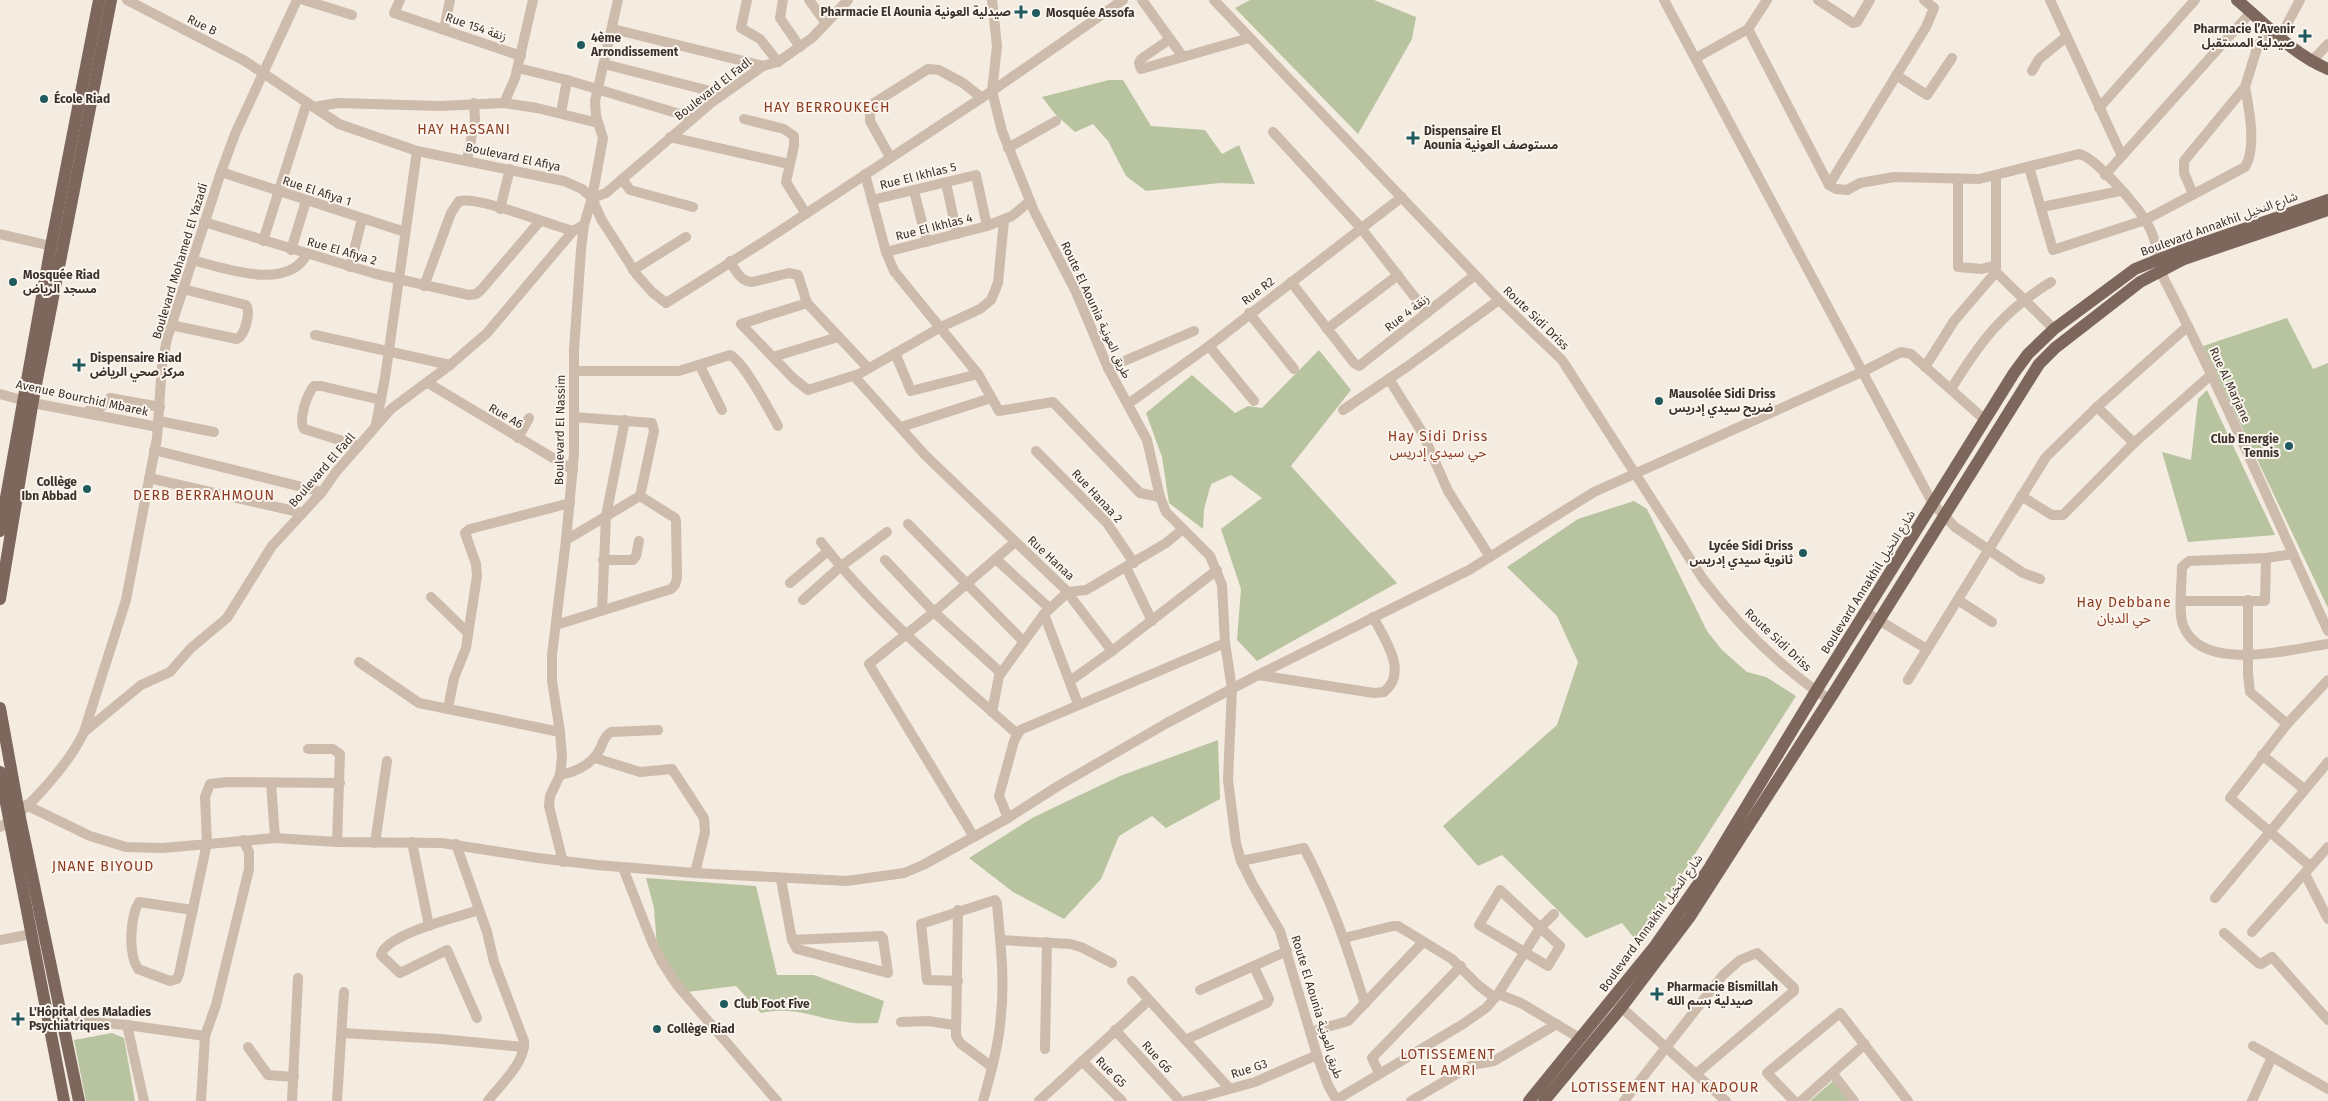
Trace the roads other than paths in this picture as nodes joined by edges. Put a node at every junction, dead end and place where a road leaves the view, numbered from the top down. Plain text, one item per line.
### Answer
1 (99, 0) edge
2 (111, 0) edge
3 (127, 0) edge
4 (297, 0) edge
5 (304, 0) edge
6 (400, 0) edge
7 (450, 0) edge
8 (533, 0) edge
9 (618, 0) edge
10 (747, 0) edge
11 (783, 0) edge
12 (809, 0) edge
13 (848, 0) edge
14 (992, 0) edge
15 (1123, 0) edge
16 (1142, 0) edge
17 (1214, 0) edge
18 (1664, 0) edge
19 (1767, 0) edge
20 (1818, 0) edge
21 (1870, 0) edge
22 (1924, 0) edge
23 (2050, 0) edge
24 (2195, 0) edge
25 (2237, 0) edge
26 (2300, 0) edge
27 (2251, 12) junction
28 (352, 16) dead end
29 (826, 23) junction
30 (613, 28) junction
31 (444, 29) junction
32 (1748, 29) junction
33 (2269, 30) junction
34 (2066, 37) junction
35 (1250, 38) junction
36 (1170, 39) junction
37 (2279, 39) junction
38 (2328, 44) edge
39 (800, 47) junction
40 (521, 56) junction
41 (1183, 57) junction
42 (1696, 58) junction
43 (1952, 58) dead end
44 (778, 62) junction
45 (2311, 62) junction
46 (604, 64) junction
47 (763, 66) junction
48 (518, 68) junction
49 (2328, 69) edge
50 (2032, 71) dead end
51 (265, 73) junction
52 (1896, 75) junction
53 (567, 80) junction
54 (2245, 87) junction
55 (599, 89) junction
56 (992, 91) junction
57 (722, 94) junction
58 (982, 98) junction
59 (504, 103) junction
60 (474, 104) junction
61 (311, 105) junction
62 (2099, 108) junction
63 (561, 113) junction
64 (693, 118) junction
65 (744, 119) dead end
66 (1056, 121) dead end
67 (598, 123) junction
68 (1273, 132) dead end
69 (670, 137) junction
70 (1008, 148) junction
71 (417, 151) junction
72 (2122, 156) junction
73 (890, 157) junction
74 (467, 160) junction
75 (789, 164) junction
76 (2029, 167) junction
77 (510, 169) junction
78 (221, 172) junction
79 (865, 174) junction
80 (2105, 174) junction
81 (1996, 176) junction
82 (622, 179) junction
83 (1958, 179) junction
84 (946, 182) junction
85 (1829, 185) junction
86 (2120, 190) junction
87 (914, 191) junction
88 (278, 192) junction
89 (2193, 194) junction
90 (1402, 197) junction
91 (592, 198) junction
92 (872, 200) junction
93 (2328, 200) edge
94 (306, 201) junction
95 (1030, 201) junction
96 (693, 207) dead end
97 (2042, 207) junction
98 (500, 209) junction
99 (2328, 210) edge
100 (806, 214) junction
101 (362, 219) junction
102 (1004, 220) junction
103 (2145, 220) junction
104 (540, 221) junction
105 (204, 222) junction
106 (584, 225) junction
107 (987, 226) junction
108 (1361, 228) junction
109 (573, 231) junction
110 (406, 232) junction
111 (0, 234) edge
112 (956, 234) junction
113 (686, 237) dead end
114 (263, 242) junction
115 (927, 242) junction
116 (51, 246) junction
117 (291, 250) junction
118 (886, 252) junction
119 (307, 254) junction
120 (192, 260) junction
121 (730, 261) junction
122 (2160, 265) junction
123 (350, 267) junction
124 (1996, 269) junction
125 (634, 270) junction
126 (1398, 275) junction
127 (1475, 275) junction
128 (400, 280) junction
129 (1291, 282) junction
130 (2051, 282) dead end
131 (424, 286) junction
132 (183, 289) junction
133 (2024, 299) junction
134 (1499, 300) junction
135 (807, 303) junction
136 (1250, 313) junction
137 (1428, 313) junction
138 (171, 325) junction
139 (2188, 326) junction
140 (941, 327) junction
141 (1327, 329) junction
142 (2054, 329) junction
143 (1194, 331) dead end
144 (315, 335) dead end
145 (838, 337) junction
146 (1209, 346) junction
147 (389, 351) junction
148 (895, 353) junction
149 (773, 357) junction
150 (450, 365) junction
151 (700, 366) junction
152 (1925, 367) junction
153 (868, 368) junction
154 (1108, 368) junction
155 (1294, 369) dead end
156 (574, 371) junction
157 (1862, 372) junction
158 (978, 374) junction
159 (2212, 374) junction
160 (854, 376) junction
161 (1389, 379) junction
162 (428, 383) junction
163 (1951, 389) junction
164 (0, 394) edge
165 (991, 398) junction
166 (381, 400) junction
167 (30, 401) junction
168 (1254, 401) dead end
169 (1128, 404) junction
170 (160, 407) junction
171 (2097, 407) junction
172 (722, 410) dead end
173 (1343, 410) dead end
174 (574, 416) junction
175 (529, 418) dead end
176 (625, 420) junction
177 (1985, 420) junction
178 (159, 424) junction
179 (778, 426) dead end
180 (901, 427) junction
181 (374, 430) junction
182 (214, 432) dead end
183 (518, 438) junction
184 (2134, 443) junction
185 (360, 446) junction
186 (154, 450) junction
187 (1036, 450) dead end
188 (572, 470) junction
189 (1635, 472) junction
190 (149, 478) junction
191 (322, 492) junction
192 (640, 496) junction
193 (2021, 496) junction
194 (1160, 497) junction
195 (570, 504) junction
196 (1933, 504) junction
197 (303, 513) junction
198 (606, 516) junction
199 (1942, 516) junction
200 (908, 524) dead end
201 (1183, 529) junction
202 (0, 531) edge
203 (887, 532) dead end
204 (566, 540) junction
205 (638, 541) dead end
206 (821, 542) dead end
207 (1015, 542) junction
208 (1990, 549) junction
209 (828, 551) junction
210 (2292, 554) junction
211 (1490, 557) junction
212 (2266, 558) junction
213 (996, 559) junction
214 (603, 560) junction
215 (885, 560) dead end
216 (1130, 565) junction
217 (840, 567) junction
218 (1217, 570) junction
219 (2040, 579) dead end
220 (790, 583) dead end
221 (966, 585) junction
222 (1068, 592) junction
223 (431, 597) dead end
224 (0, 599) edge
225 (803, 600) dead end
226 (1958, 600) junction
227 (2182, 600) junction
228 (2248, 600) junction
229 (602, 610) junction
230 (1047, 611) junction
231 (934, 612) junction
232 (1865, 612) junction
233 (1374, 617) junction
234 (1879, 620) junction
235 (1152, 621) junction
236 (1992, 622) dead end
237 (556, 625) junction
238 (2328, 631) edge
239 (468, 633) junction
240 (904, 634) junction
241 (1023, 641) junction
242 (1225, 643) junction
243 (2328, 644) edge
244 (1927, 649) junction
245 (1112, 651) junction
246 (2248, 655) junction
247 (359, 662) dead end
248 (1001, 673) junction
249 (1258, 675) junction
250 (1908, 680) dead end
251 (2328, 680) edge
252 (1070, 681) junction
253 (1232, 688) junction
254 (1816, 691) junction
255 (1830, 700) junction
256 (1078, 704) junction
257 (0, 708) edge
258 (448, 708) junction
259 (992, 712) junction
260 (2287, 724) junction
261 (658, 730) dead end
262 (84, 732) junction
263 (560, 732) junction
264 (1017, 734) junction
265 (308, 749) dead end
266 (2262, 755) junction
267 (595, 758) junction
268 (388, 761) dead end
269 (2328, 762) edge
270 (0, 772) edge
271 (560, 775) junction
272 (271, 783) junction
273 (340, 783) junction
274 (2304, 789) junction
275 (14, 817) edge
276 (1008, 818) junction
277 (2269, 832) junction
278 (974, 836) junction
279 (275, 838) junction
280 (242, 840) junction
281 (337, 842) junction
282 (412, 842) junction
283 (375, 843) junction
284 (207, 844) junction
285 (456, 844) junction
286 (2328, 847) edge
287 (1241, 861) junction
288 (563, 862) junction
289 (623, 868) junction
290 (2307, 870) junction
291 (695, 874) junction
292 (782, 879) junction
293 (2215, 898) dead end
294 (192, 910) junction
295 (479, 910) junction
296 (958, 910) junction
297 (1554, 914) dead end
298 (2328, 919) edge
299 (429, 926) junction
300 (1540, 928) junction
301 (2252, 932) dead end
302 (2224, 933) dead end
303 (32, 934) junction
304 (1344, 938) junction
305 (0, 940) edge
306 (792, 940) junction
307 (1000, 940) junction
308 (1048, 942) junction
309 (1423, 942) junction
310 (1287, 951) junction
311 (1524, 953) junction
312 (1112, 963) dead end
313 (1461, 966) junction
314 (1254, 967) junction
315 (298, 978) dead end
316 (958, 981) junction
317 (1132, 982) dead end
318 (1200, 990) dead end
319 (344, 992) dead end
320 (1496, 996) junction
321 (1148, 1001) junction
322 (1365, 1004) junction
323 (1617, 1004) junction
324 (477, 1018) dead end
325 (2328, 1020) edge
326 (80, 1021) dead end
327 (901, 1022) dead end
328 (1558, 1024) junction
329 (128, 1025) junction
330 (954, 1025) junction
331 (1115, 1030) junction
332 (1310, 1032) junction
333 (343, 1033) junction
334 (205, 1036) junction
335 (1581, 1039) junction
336 (1185, 1040) junction
337 (1865, 1044) junction
338 (2253, 1046) dead end
339 (248, 1047) dead end
340 (524, 1047) junction
341 (1045, 1048) dead end
342 (1665, 1048) junction
343 (1318, 1055) junction
344 (2272, 1058) junction
345 (1082, 1061) junction
346 (992, 1067) junction
347 (1379, 1073) junction
348 (1696, 1074) junction
349 (1832, 1074) junction
350 (294, 1077) junction
351 (1229, 1088) junction
352 (2328, 1089) edge
353 (1336, 1100) edge
354 (2254, 1100) edge
355 (64, 1101) edge
356 (79, 1101) edge
357 (144, 1101) edge
358 (201, 1101) edge
359 (292, 1101) edge
360 (337, 1101) edge
361 (488, 1101) edge
362 (777, 1101) edge
363 (983, 1101) edge
364 (1039, 1101) edge
365 (1122, 1101) edge
366 (1180, 1101) edge
367 (1186, 1101) edge
368 (1411, 1101) edge
369 (1529, 1101) edge
370 (1544, 1101) edge
371 (1624, 1101) edge
372 (1726, 1101) edge
373 (1794, 1101) edge
374 (1801, 1101) edge
375 (1854, 1101) edge
376 (1908, 1101) edge

1 - 116 main road
2 - 167 main road
3 - 51 street, Rue B
4 - 51 street, Boulevard Mohamed El Yazadi
5 - 28 street
6 - 31 street, Rue 154 زنقة
7 - 31 street
8 - 40 street
9 - 30 street, Boulevard El Nassim
10 - 44 street
11 - 39 street
12 - 29 street
13 - 29 street, Boulevard El Fadl
14 - 56 street, Route El Aounia طريق العونية
15 - 56 street
16 - 36 street
17 - 35 street, Route Sidi Driss
18 - 42 street
19 - 32 street
20 - 21 street
22 - 52 street
23 - 34 street
24 - 62 street
25 - 27 main road
26 - 37 street
27 - 33 main road
27 - 72 street
29 - 39 street, Boulevard El Fadl
30 - 46 street, Boulevard El Nassim
30 - 47 street
31 - 40 street, Rue 154 زنقة
32 - 42 street
32 - 85 street
33 - 37 main road
33 - 54 street
34 - 50 street
34 - 62 street
35 - 41 street
35 - 90 street, Route Sidi Driss
36 - 41 street
36 - 41 street
37 - 45 main road
38 - 45 street
39 - 44 street, Boulevard El Fadl
40 - 48 street
42 - 157 street
43 - 52 street
44 - 47 street, Boulevard El Fadl
45 - 49 main road
46 - 55 street, Boulevard El Nassim
46 - 57 street
47 - 57 street, Boulevard El Fadl
48 - 53 street
48 - 59 street
51 - 61 street, Boulevard El Afiya
51 - 78 street, Boulevard Mohamed El Yazadi
52 - 85 street
53 - 55 street
53 - 63 street
54 - 89 street
54 - 89 street
55 - 64 street
55 - 67 street, Boulevard El Nassim
56 - 58 street
56 - 70 street, Route El Aounia طريق العونية
57 - 64 street, Boulevard El Fadl
58 - 73 street
58 - 73 street
59 - 60 street
59 - 63 street
60 - 61 street
60 - 74 street
61 - 71 street, Boulevard El Afiya
61 - 88 street
62 - 72 street
63 - 67 street
64 - 69 street, Boulevard El Fadl
65 - 75 street
66 - 70 street
67 - 91 street, Boulevard El Nassim
68 - 108 street
69 - 75 street
69 - 82 street, Boulevard El Fadl
70 - 95 street, Route El Aounia طريق العونية
71 - 74 street, Boulevard El Afiya
71 - 110 street
72 - 80 street
73 - 79 street
74 - 77 street, Boulevard El Afiya
75 - 100 street
76 - 80 street, Rue Al Marjane
76 - 81 street
76 - 97 street
77 - 91 street, Boulevard El Afiya
77 - 98 street
78 - 88 street, Rue El Afiya 1
78 - 105 street, Boulevard Mohamed El Yazadi
79 - 92 street
79 - 100 street
80 - 86 street, Rue Al Marjane
81 - 83 street
81 - 124 street
82 - 91 street, Boulevard El Fadl
82 - 96 street
83 - 85 street
83 - 124 street
84 - 87 street, Rue El Ikhlas 5
84 - 107 street, Rue El Ikhlas 5
84 - 112 street
86 - 97 street
86 - 103 street, Rue Al Marjane
87 - 92 street, Rue El Ikhlas 5
87 - 115 street
88 - 94 street, Rue El Afiya 1
88 - 114 street
89 - 103 street
90 - 108 street, Rue R2
90 - 127 street, Route Sidi Driss
91 - 106 street, Boulevard El Nassim
91 - 125 street
92 - 118 street
93 - 122 main road, Boulevard Annakhil شارع النخيل
94 - 101 street, Rue El Afiya 1
94 - 117 street
95 - 102 street, Rue El Ikhlas 4
95 - 154 street, Route El Aounia طريق العونية
97 - 103 street
98 - 104 street
98 - 131 street
99 - 122 main road, Boulevard Annakhil شارع النخيل
100 - 121 street
101 - 110 street, Rue El Afiya 1
101 - 123 street
102 - 107 street, Rue El Ikhlas 4
102 - 140 street
103 - 122 street, Rue Al Marjane
104 - 109 street
104 - 131 street, Rue El Afiya 2
105 - 114 street, Rue El Afiya 2
105 - 120 street, Boulevard Mohamed El Yazadi
106 - 109 street, Boulevard El Fadl
106 - 156 street, Boulevard El Nassim
107 - 112 street, Rue El Ikhlas 4
108 - 126 street
108 - 129 street, Rue R2
109 - 150 street, Boulevard El Fadl
110 - 128 street
111 - 116 street
112 - 115 street, Rue El Ikhlas 4
113 - 125 street
114 - 117 street, Rue El Afiya 2
115 - 118 street, Rue El Ikhlas 4
116 - 167 main road
117 - 119 street, Rue El Afiya 2
118 - 140 street
119 - 120 street
119 - 123 street, Rue El Afiya 2
120 - 132 street, Boulevard Mohamed El Yazadi
121 - 125 street
121 - 135 street
122 - 139 street, Rue Al Marjane
122 - 142 main road, Boulevard Annakhil شارع النخيل
122 - 199 main road, Boulevard Annakhil شارع النخيل
123 - 128 street, Rue El Afiya 2
124 - 133 street
124 - 152 street
126 - 137 street
126 - 141 street
127 - 134 street, Route Sidi Driss
127 - 137 street, Rue 4 زنقة
128 - 131 street, Rue El Afiya 2
128 - 147 street
129 - 136 street, Rue R2
129 - 141 street
130 - 133 street
132 - 138 street, Boulevard Mohamed El Yazadi
132 - 138 street
133 - 142 street
133 - 163 street
134 - 161 street
134 - 189 street, Route Sidi Driss
135 - 145 street
135 - 149 street
136 - 146 street, Rue R2
136 - 155 street
137 - 141 street, Rue 4 زنقة
138 - 170 street, Boulevard Mohamed El Yazadi
139 - 159 street, Rue Al Marjane
139 - 171 street
140 - 148 street
140 - 158 street
142 - 177 main road, Boulevard Annakhil شارع النخيل
143 - 154 street
144 - 147 street
145 - 149 street
145 - 153 street
146 - 168 street
146 - 169 street, Rue R2
147 - 150 street
147 - 166 street
148 - 153 street
148 - 158 street
149 - 160 street
150 - 162 street, Boulevard El Fadl
151 - 156 street
151 - 172 street
151 - 179 street
152 - 157 street
152 - 163 street
153 - 160 street
154 - 169 street, Route El Aounia طريق العونية
156 - 174 street, Boulevard El Nassim
157 - 189 street
157 - 196 street
158 - 165 street
159 - 184 street
159 - 210 street, Rue Al Marjane
160 - 180 street
161 - 173 street
161 - 211 street
162 - 181 street, Boulevard El Fadl
162 - 183 street, Rue A6
163 - 177 street
164 - 167 street, Avenue Bourchid Mbarek
165 - 180 street
165 - 194 street
166 - 181 street
166 - 185 street
167 - 170 street
167 - 178 street, Avenue Bourchid Mbarek
167 - 202 main road
167 - 224 main road
169 - 194 street, Route El Aounia طريق العونية
170 - 178 street, Boulevard Mohamed El Yazadi
171 - 184 street
171 - 193 street
174 - 176 street
174 - 188 street, Boulevard El Nassim
175 - 183 street
176 - 192 street
176 - 198 street
177 - 196 main road, Boulevard Annakhil شارع النخيل
178 - 182 street, Avenue Bourchid Mbarek
178 - 186 street, Boulevard Mohamed El Yazadi
180 - 207 street
181 - 185 street, Boulevard El Fadl
183 - 188 street, Rue A6
184 - 193 street
185 - 191 street, Boulevard El Fadl
186 - 190 street, Boulevard Mohamed El Yazadi
186 - 191 street
187 - 216 street, Rue Hanaa 2
188 - 195 street, Boulevard El Nassim
189 - 211 street
189 - 254 street, Route Sidi Driss
190 - 197 street
190 - 262 street, Boulevard Mohamed El Yazadi
191 - 197 street, Boulevard El Fadl
192 - 198 street
192 - 229 street
193 - 208 street
194 - 201 street, Route El Aounia طريق العونية
195 - 204 street, Boulevard El Nassim
195 - 239 street
196 - 199 street
196 - 232 main road, Boulevard Annakhil شارع النخيل
197 - 262 street, Boulevard El Fadl
198 - 204 street
198 - 214 street
199 - 208 street
199 - 234 main road, Boulevard Annakhil شارع النخيل
200 - 221 street
201 - 216 street, Rue Hanaa
201 - 218 street, Route El Aounia طريق العونية
203 - 217 street
204 - 237 street, Boulevard El Nassim
205 - 214 street
206 - 209 street
207 - 213 street, Rue Hanaa
207 - 222 street, Rue Hanaa
208 - 219 street
208 - 226 street
209 - 217 street
209 - 220 street
210 - 212 street
210 - 238 street, Rue Al Marjane
211 - 233 street
212 - 227 street
212 - 228 street
213 - 221 street, Rue Hanaa
213 - 230 street
214 - 229 street
215 - 231 street
216 - 222 street, Rue Hanaa
216 - 235 street, Rue Hanaa 2
217 - 225 street
217 - 240 street
218 - 235 street
218 - 242 street, Route El Aounia طريق العونية
221 - 231 street, Rue Hanaa
221 - 241 street
222 - 230 street
222 - 245 street
223 - 239 street
226 - 236 street
226 - 244 street
227 - 228 street
227 - 246 street
228 - 246 street
229 - 237 street
230 - 241 street
230 - 252 street
231 - 240 street, Rue Hanaa
231 - 248 street
232 - 234 street
232 - 254 main road, Boulevard Annakhil شارع النخيل
233 - 249 street
233 - 249 street
234 - 244 street
234 - 255 main road, Boulevard Annakhil شارع النخيل
235 - 245 street
237 - 263 street, Boulevard El Nassim
239 - 258 street
240 - 259 street
240 - 278 street, Rue Hanaa
241 - 248 street
242 - 253 street, Route El Aounia طريق العونية
242 - 256 street
243 - 246 street
244 - 250 street
245 - 252 street
246 - 260 street
247 - 258 street
248 - 259 street
249 - 253 street
251 - 260 street
252 - 256 street
253 - 276 street
253 - 287 street, Route El Aounia طريق العونية
254 - 255 street, Route Sidi Driss
254 - 323 main road, Boulevard Annakhil شارع النخيل
255 - 323 main road, Boulevard Annakhil شارع النخيل
256 - 264 street
257 - 275 main road
258 - 263 street
259 - 264 street
260 - 266 street
261 - 267 street
262 - 275 street, Boulevard Mohamed El Yazadi
263 - 271 street, Boulevard El Nassim
264 - 276 street
265 - 273 street
266 - 274 street
266 - 277 street
267 - 271 street
267 - 291 street
268 - 283 street
269 - 274 street
270 - 275 main road
271 - 288 street, Boulevard El Nassim
272 - 273 street
272 - 279 street
272 - 284 street
273 - 281 street
274 - 277 street
275 - 284 street
275 - 303 main road
275 - 356 main road
276 - 278 street
277 - 290 street
277 - 293 street
278 - 292 street
279 - 280 street
279 - 281 street
280 - 284 street
280 - 334 street
281 - 283 street
282 - 283 street
282 - 285 street
282 - 299 street
284 - 294 street
285 - 288 street
285 - 295 street
286 - 290 street
287 - 304 street
287 - 310 street, Route El Aounia طريق العونية
288 - 289 street
289 - 291 street
289 - 362 street
290 - 298 street
290 - 301 street
291 - 292 street
292 - 306 street
294 - 294 street
295 - 299 street
295 - 340 street
296 - 307 street
296 - 316 street
296 - 316 street
297 - 300 street
299 - 324 street
300 - 311 street
300 - 311 street
300 - 311 street
302 - 325 street
303 - 305 street
303 - 355 main road
304 - 309 street
304 - 322 street
306 - 306 street
307 - 308 street
307 - 346 street
308 - 312 street
308 - 341 street
309 - 313 street
309 - 322 street
310 - 314 street
310 - 332 street, Route El Aounia طريق العونية
311 - 320 street
313 - 320 street
313 - 347 street
314 - 318 street
314 - 336 street
315 - 350 street
316 - 330 street
317 - 321 street
319 - 333 street
320 - 328 street
320 - 347 street
321 - 331 street
321 - 336 street
322 - 332 street
323 - 335 main road, Boulevard Annakhil شارع النخيل
323 - 342 street
323 - 370 main road, Boulevard Annakhil شارع النخيل
326 - 329 street
327 - 330 street
328 - 335 street
328 - 368 street
329 - 334 street
329 - 357 street
330 - 346 street
331 - 345 street
331 - 366 street, Rue G6
332 - 343 street, Route El Aounia طريق العونية
333 - 340 street
333 - 360 street
334 - 358 street
335 - 369 main road, Boulevard Annakhil شارع النخيل
336 - 351 street
337 - 349 street
337 - 373 street
337 - 376 street
338 - 344 street
339 - 350 street
340 - 361 street
342 - 348 street
342 - 348 street
342 - 371 street
343 - 351 street, Rue G3
343 - 353 street, Route El Aounia طريق العونية
344 - 352 street
344 - 354 street
345 - 364 street
345 - 365 street, Rue G5
346 - 363 street
347 - 353 street
348 - 372 street
349 - 374 street
349 - 375 street
350 - 359 street
351 - 367 street, Rue G3

